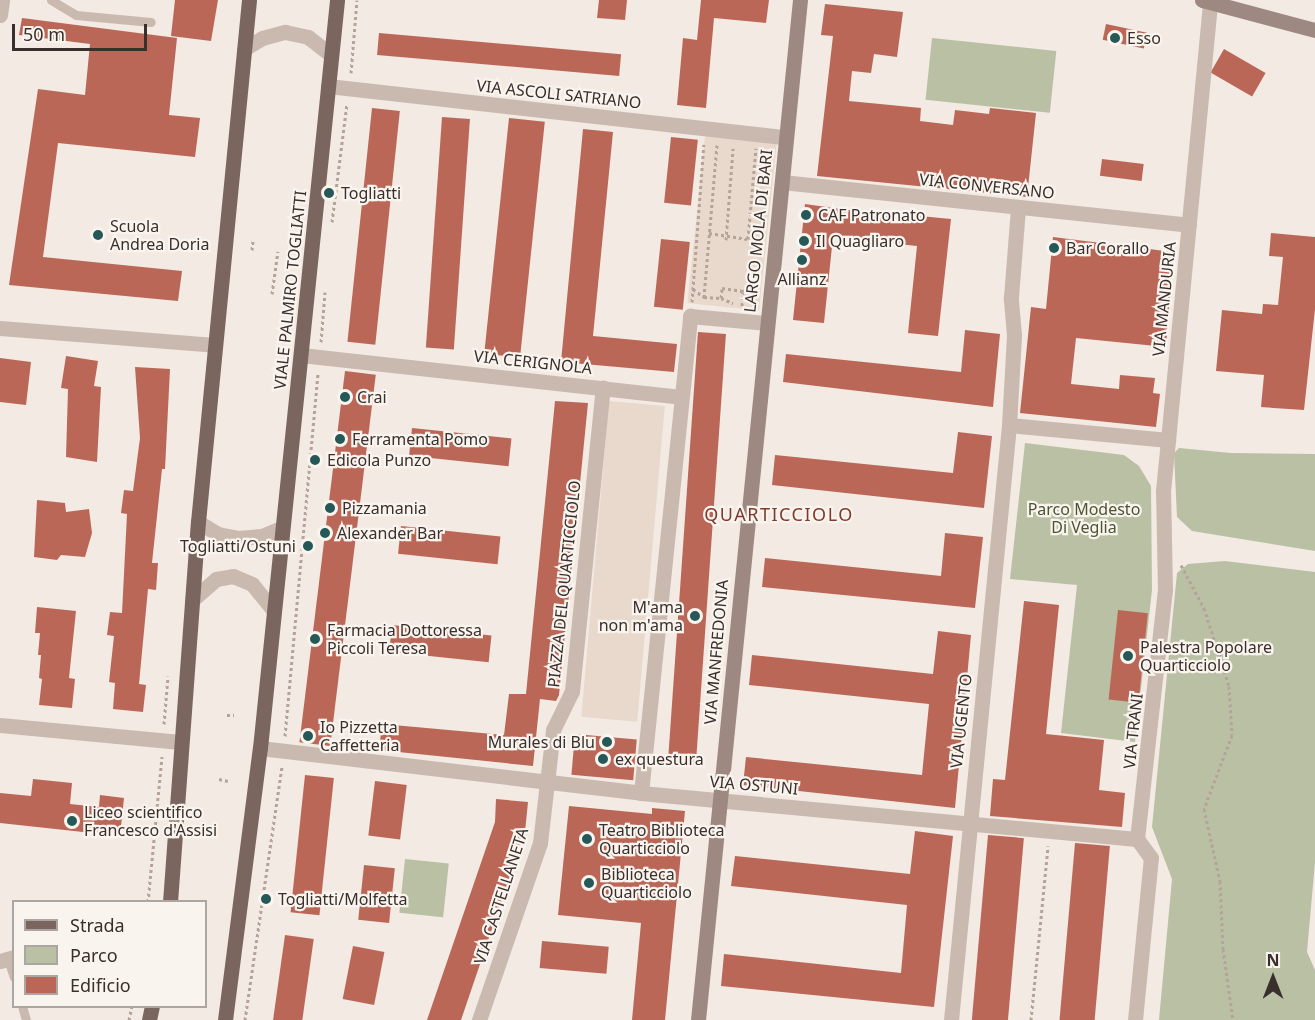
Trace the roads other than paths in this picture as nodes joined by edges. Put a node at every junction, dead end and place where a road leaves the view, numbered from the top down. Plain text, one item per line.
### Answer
1 (2, 0) edge
2 (51, 0) edge
3 (249, 0) edge
4 (337, 0) edge
5 (800, 0) edge
6 (1215, 2) edge
7 (1243, 5) edge
8 (0, 15) edge
9 (151, 22) dead end
10 (1315, 30) edge
11 (244, 49) junction
12 (331, 55) junction
13 (328, 86) junction
14 (785, 137) junction
15 (782, 182) junction
16 (1018, 208) junction
17 (1189, 225) junction
18 (767, 322) junction
19 (0, 328) edge
20 (214, 345) junction
21 (301, 355) junction
22 (603, 388) junction
23 (681, 397) junction
24 (1009, 425) junction
25 (1168, 440) junction
26 (198, 522) junction
27 (281, 528) junction
28 (192, 600) junction
29 (273, 609) junction
30 (0, 725) edge
31 (180, 742) junction
32 (260, 748) junction
33 (547, 781) junction
34 (641, 793) junction
35 (720, 800) junction
36 (969, 821) junction
37 (1137, 839) junction
38 (170, 900) edge
39 (225, 1020) edge
40 (479, 1020) edge
41 (698, 1020) edge
42 (951, 1020) edge
43 (1136, 1020) edge

1 - 8 street
2 - 9 lane
3 - 11 main road
4 - 12 main road, VIALE PALMIRO TOGLIATTI
5 - 14 street
6 - 7 street
6 - 17 street, VIA MANDURIA
7 - 10 street
11 - 12 street
11 - 20 main road
12 - 13 main road, VIALE PALMIRO TOGLIATTI
13 - 14 street, VIA ASCOLI SATRIANO
13 - 21 main road, VIALE PALMIRO TOGLIATTI
14 - 15 street, LARGO MOLA DI BARI
15 - 16 street, VIA CONVERSANO
15 - 18 street, LARGO MOLA DI BARI
16 - 17 street, VIA CONVERSANO
16 - 24 street, VIA UGENTO
17 - 25 street, VIA MANDURIA
18 - 23 street, LARGO MOLA DI BARI
18 - 35 street, VIA MANFREDONIA
19 - 20 street
20 - 26 main road
21 - 22 street, VIA CERIGNOLA
21 - 27 main road, VIALE PALMIRO TOGLIATTI
22 - 23 street, VIA CERIGNOLA
22 - 33 street, PIAZZA DEL QUARTICCIOLO
23 - 34 street
24 - 25 street
24 - 36 street, VIA UGENTO
25 - 37 street, VIA TRANI
26 - 27 street
26 - 28 main road
27 - 29 main road, VIALE PALMIRO TOGLIATTI
28 - 29 street
28 - 31 main road
29 - 32 main road, VIALE PALMIRO TOGLIATTI
30 - 31 street
31 - 38 main road
32 - 33 street, VIA OSTUNI
32 - 39 main road, VIALE PALMIRO TOGLIATTI
33 - 34 street, VIA OSTUNI
33 - 40 street, VIA CASTELLANETA
34 - 35 street, VIA OSTUNI
35 - 36 street, VIA OSTUNI
35 - 41 street, VIA MANFREDONIA
36 - 37 street, VIA OSTUNI
36 - 42 street, VIA UGENTO
37 - 43 street

